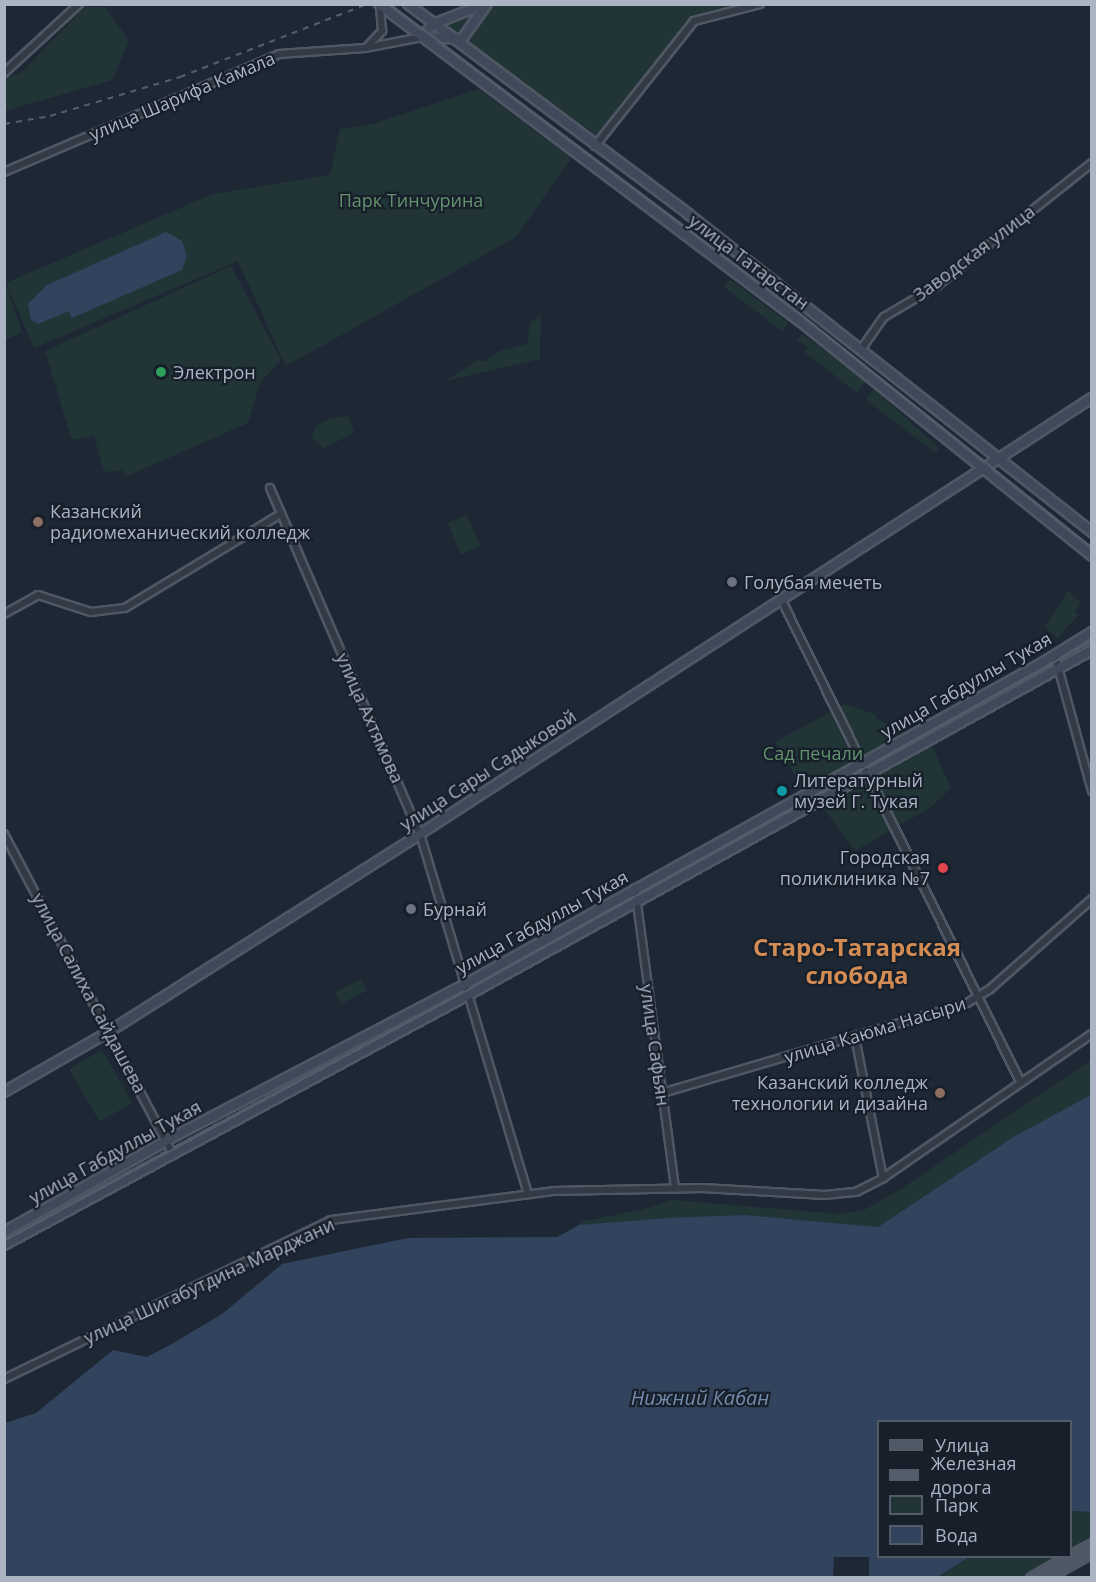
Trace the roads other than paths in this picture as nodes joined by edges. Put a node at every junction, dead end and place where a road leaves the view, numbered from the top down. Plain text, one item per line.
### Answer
1 (79, 4) edge
2 (408, 4) edge
3 (486, 4) edge
4 (760, 4) edge
5 (379, 5) edge
6 (433, 24) junction
7 (422, 37) junction
8 (455, 40) junction
9 (365, 48) junction
10 (4, 73) edge
11 (595, 146) junction
12 (584, 159) junction
13 (1092, 163) edge
14 (4, 172) edge
15 (862, 348) junction
16 (1092, 398) edge
17 (999, 458) junction
18 (984, 469) junction
19 (270, 488) dead end
20 (281, 514) junction
21 (1092, 532) edge
22 (1092, 556) edge
23 (781, 599) junction
24 (4, 614) edge
25 (1092, 632) edge
26 (1092, 650) edge
27 (1055, 656) junction
28 (1057, 667) junction
29 (862, 764) junction
30 (866, 773) junction
31 (1092, 791) edge
32 (4, 834) edge
33 (420, 834) junction
34 (635, 888) junction
35 (1092, 899) edge
36 (637, 901) junction
37 (464, 985) junction
38 (468, 995) junction
39 (976, 998) junction
40 (110, 1031) junction
41 (1092, 1034) edge
42 (855, 1037) junction
43 (1020, 1081) junction
44 (4, 1092) edge
45 (662, 1093) junction
46 (167, 1141) junction
47 (172, 1152) junction
48 (883, 1178) junction
49 (675, 1188) junction
50 (528, 1194) junction
51 (4, 1232) edge
52 (4, 1245) edge
53 (4, 1379) edge
54 (1092, 1544) edge
55 (1092, 1552) edge
56 (1072, 1555) edge
57 (1066, 1558) edge
58 (1031, 1578) edge
59 (1045, 1578) edge

1 - 10 street
2 - 6 main road, улица Татарстан
3 - 6 main road
3 - 8 main road
4 - 11 street
5 - 7 main road, улица Татарстан
5 - 9 street
6 - 7 main road
6 - 8 main road, улица Татарстан
7 - 8 main road
7 - 9 street, улица Шарифа Камала
7 - 12 main road, улица Татарстан
8 - 11 main road, улица Татарстан
9 - 14 street, улица Шарифа Камала
11 - 12 main road
11 - 15 main road, улица Татарстан
12 - 18 main road, улица Татарстан
13 - 15 street, Заводская улица
15 - 17 main road, улица Татарстан
16 - 17 main road, улица Сары Садыковой
17 - 18 main road, улица Сары Садыковой
17 - 21 main road, улица Татарстан
18 - 22 main road, улица Татарстан
18 - 23 main road, улица Сары Садыковой
19 - 20 street, улица Ахтямова
20 - 24 street
20 - 33 street, улица Ахтямова
23 - 29 street
23 - 33 main road, улица Сары Садыковой
25 - 27 main road, улица Габдуллы Тукая
26 - 28 main road, улица Габдуллы Тукая
27 - 28 street
27 - 29 main road, улица Габдуллы Тукая
28 - 30 main road, улица Габдуллы Тукая
28 - 31 street
29 - 30 street
29 - 34 main road, улица Габдуллы Тукая
30 - 36 main road, улица Габдуллы Тукая
30 - 39 street
32 - 40 street, улица Салиха Сайдашева
33 - 37 street, улица Ахтямова
33 - 40 main road, улица Сары Садыковой
34 - 36 street, улица Сафьян
34 - 37 main road, улица Габдуллы Тукая
35 - 39 street, улица Каюма Насыри
36 - 38 main road, улица Габдуллы Тукая
36 - 45 street, улица Сафьян
37 - 38 street, улица Ахтямова
37 - 46 main road, улица Габдуллы Тукая
38 - 47 main road, улица Габдуллы Тукая
38 - 50 street, улица Ахтямова
39 - 42 street, улица Каюма Насыри
39 - 43 street
40 - 44 main road, улица Сары Садыковой
40 - 46 street, улица Салиха Сайдашева
41 - 43 street, улица Шигабутдина Марджани
42 - 45 street, улица Каюма Насыри
42 - 48 street
43 - 48 street, улица Шигабутдина Марджани
45 - 49 street, улица Сафьян
46 - 47 street, улица Салиха Сайдашева
46 - 51 main road, улица Габдуллы Тукая
47 - 52 main road, улица Габдуллы Тукая
48 - 49 street, улица Шигабутдина Марджани
49 - 50 street, улица Шигабутдина Марджани
50 - 53 street, улица Шигабутдина Марджани
54 - 56 main road
55 - 59 main road
57 - 58 main road

